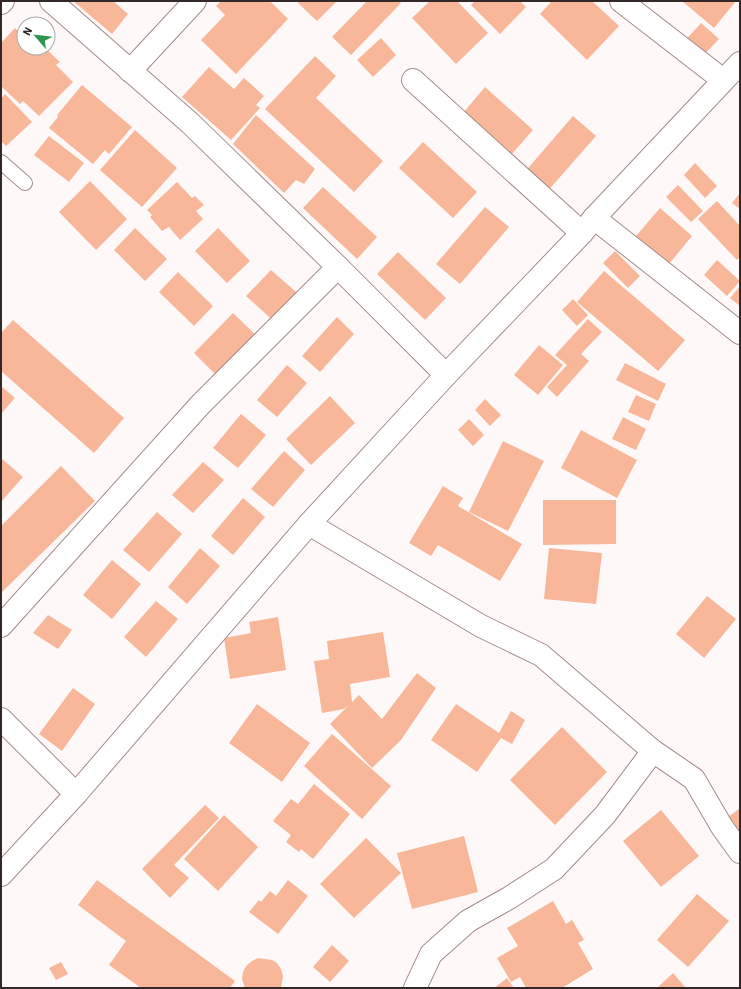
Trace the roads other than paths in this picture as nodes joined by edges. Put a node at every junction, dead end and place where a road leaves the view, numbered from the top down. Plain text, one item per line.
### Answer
1 (51, 1) edge
2 (195, 1) edge
3 (621, 1) edge
4 (740, 63) edge
5 (130, 71) junction
6 (413, 80) dead end
7 (723, 80) junction
8 (1, 162) edge
9 (25, 183) dead end
10 (588, 226) junction
11 (338, 267) junction
12 (740, 333) edge
13 (446, 375) junction
14 (309, 524) junction
15 (1, 626) edge
16 (1, 719) edge
17 (653, 751) junction
18 (76, 794) junction
19 (740, 852) edge
20 (1, 875) edge
21 (415, 988) edge

1 - 5 street
2 - 5 street
3 - 7 street
4 - 7 street
5 - 11 street
6 - 10 street
7 - 10 street
8 - 9 lane
10 - 12 street
10 - 13 street
11 - 13 street
11 - 15 street
13 - 14 street
14 - 17 street
14 - 18 street
16 - 18 street
17 - 19 street
17 - 21 street
18 - 20 street

